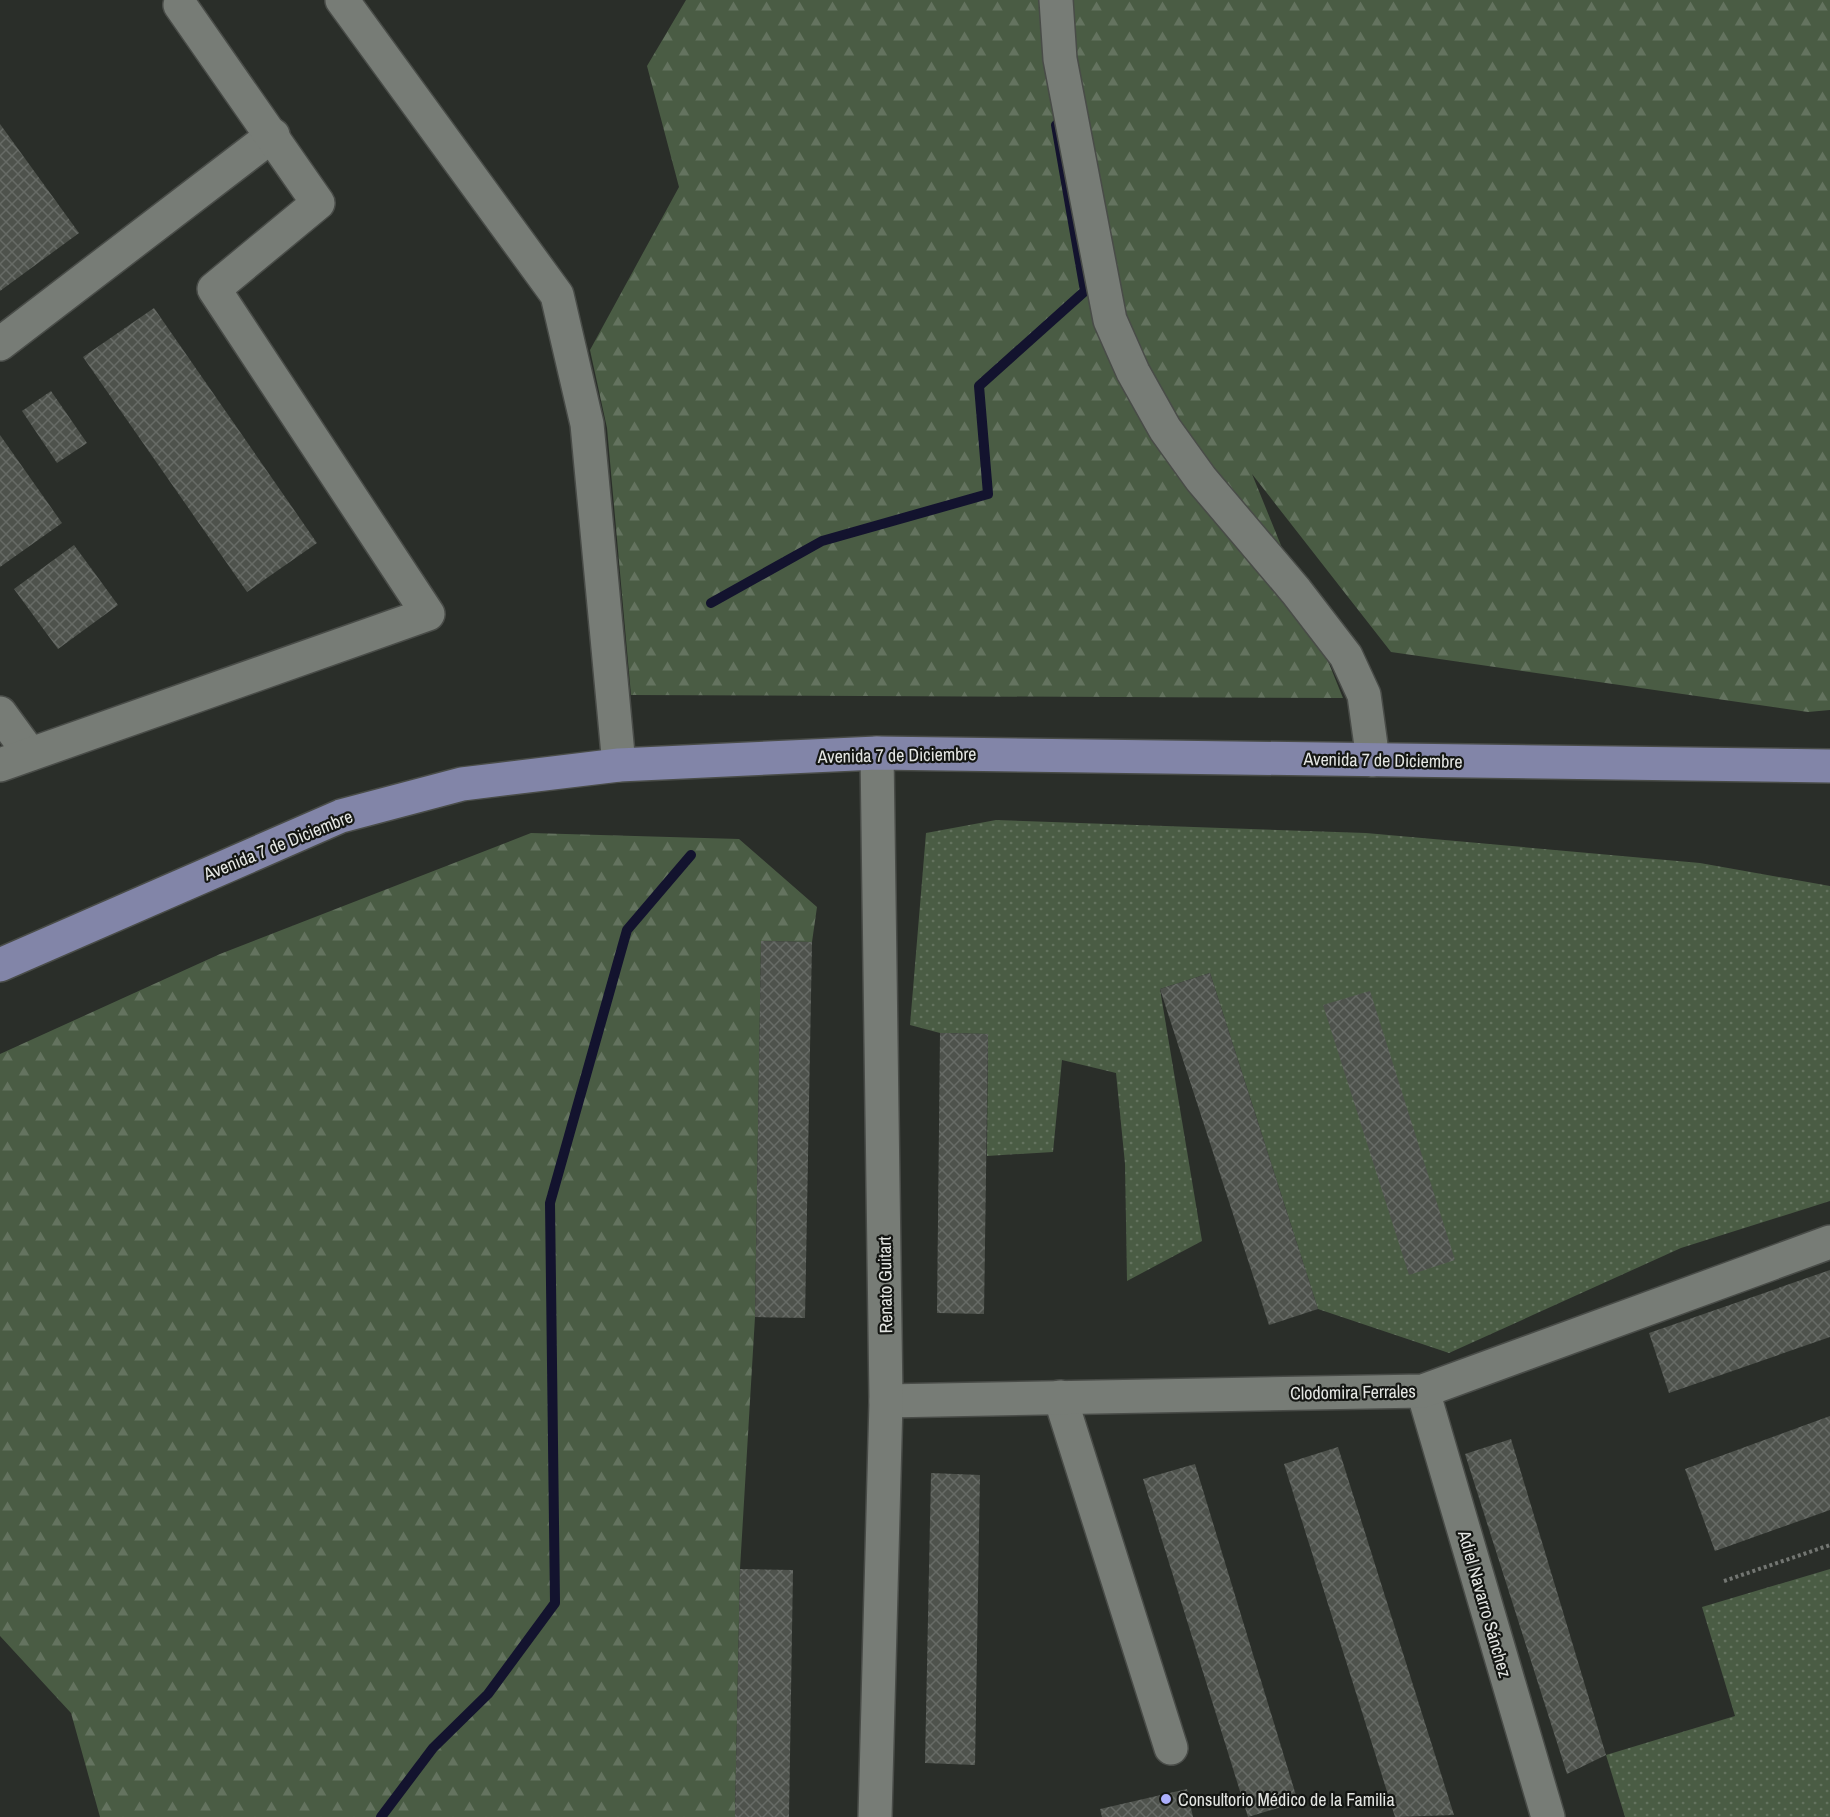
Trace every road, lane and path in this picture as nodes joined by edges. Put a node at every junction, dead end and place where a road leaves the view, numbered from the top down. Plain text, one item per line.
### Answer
1 (342, 0) edge
2 (1056, 0) edge
3 (180, 5) dead end
4 (273, 135) junction
5 (0, 344) edge
6 (0, 713) edge
7 (877, 753) junction
8 (30, 754) junction
9 (1373, 760) junction
10 (0, 765) edge
11 (619, 765) junction
12 (1830, 766) edge
13 (0, 965) edge
14 (1830, 1242) edge
15 (1423, 1391) junction
16 (1060, 1397) junction
17 (886, 1401) junction
18 (1830, 1545) edge
19 (1724, 1581) dead end
20 (1171, 1748) dead end
21 (875, 1817) edge
22 (1548, 1817) edge

1 - 11 street
2 - 9 street
3 - 4 street
4 - 5 street
4 - 8 street
6 - 8 street
7 - 9 main road, Avenida 7 de Diciembre
7 - 11 main road, Avenida 7 de Diciembre
7 - 17 street, Renato Guitart
8 - 10 street
9 - 12 main road, Avenida 7 de Diciembre
11 - 13 main road, Avenida 7 de Diciembre
14 - 15 street, Clodomira Ferrales
15 - 16 street, Clodomira Ferrales
15 - 22 street, Adiel Navarro Sánchez
16 - 17 street, Clodomira Ferrales
16 - 20 street
17 - 21 street, Renato Guitart
18 - 19 path

